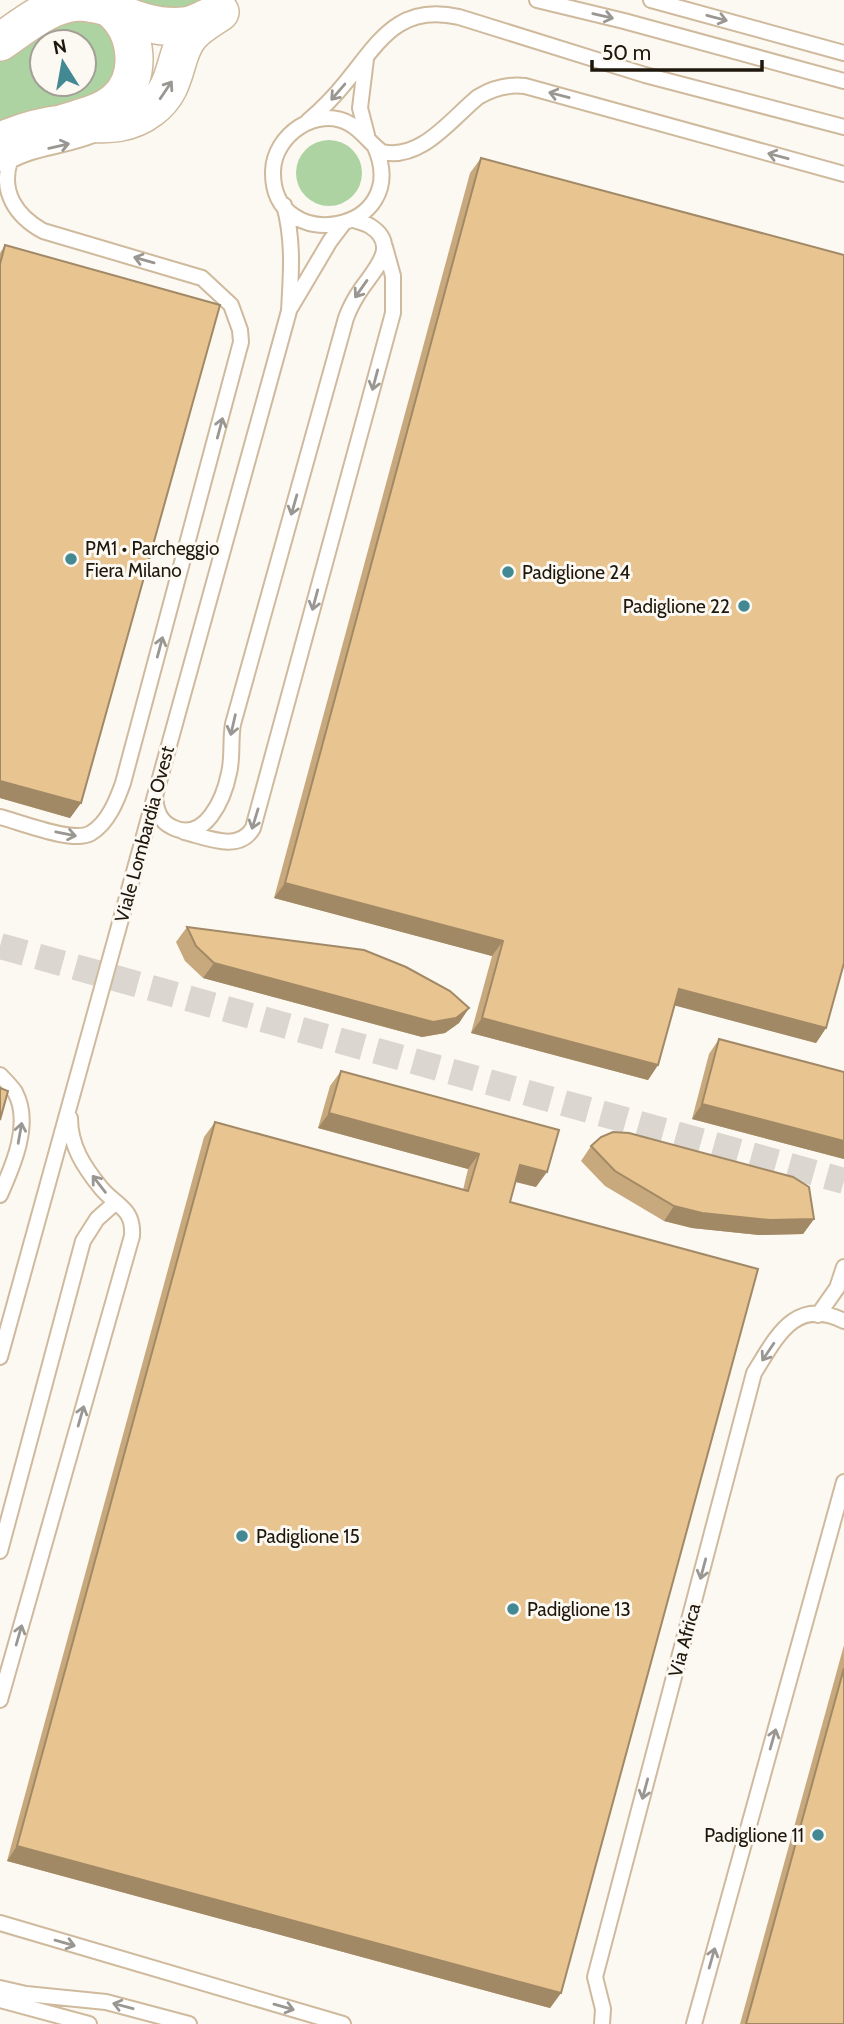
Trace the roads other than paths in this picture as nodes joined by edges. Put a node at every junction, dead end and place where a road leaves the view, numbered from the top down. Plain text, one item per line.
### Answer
1 (537, 0) edge
2 (651, 0) edge
3 (106, 4) edge
4 (228, 6) edge
5 (0, 42) edge
6 (844, 52) edge
7 (366, 56) junction
8 (844, 81) edge
9 (61, 124) junction
10 (118, 124) junction
11 (305, 124) junction
12 (844, 127) edge
13 (371, 142) junction
14 (4, 157) edge
15 (844, 174) edge
16 (284, 205) junction
17 (349, 222) junction
18 (383, 243) junction
19 (289, 311) junction
20 (155, 794) junction
21 (0, 817) edge
22 (179, 830) junction
23 (0, 1075) edge
24 (70, 1103) junction
25 (0, 1195) edge
26 (116, 1202) junction
27 (844, 1267) edge
28 (818, 1315) junction
29 (844, 1321) edge
30 (0, 1357) edge
31 (844, 1482) edge
32 (0, 1550) edge
33 (0, 1700) edge
34 (0, 1923) edge
35 (0, 1988) edge
36 (0, 2000) edge
37 (89, 2024) edge
38 (189, 2024) edge
39 (343, 2024) edge
40 (602, 2024) edge
41 (694, 2024) edge

1 -> 8 lane
2 -> 6 lane
3 - 4 street
3 - 5 street
3 - 9 street
10 -> 4 street
7 -> 11 lane
7 - 12 lane
7 - 13 lane
9 - 10 street
9 - 14 street
14 -> 10 lane
11 - 13 lane
11 - 16 lane
15 -> 13 lane
13 - 17 lane
21 -> 14 lane
16 - 17 lane
16 - 19 lane, Viale Lombardia Ovest
17 - 18 lane
17 - 19 lane, Viale Lombardia Ovest
18 -> 22 lane
18 -> 22 lane
19 - 20 lane, Viale Lombardia Ovest
20 - 22 lane
20 - 24 lane, Viale Lombardia Ovest
25 -> 23 lane
26 -> 24 lane
24 - 30 lane, Viale Lombardia Ovest
26 - 32 lane
33 -> 26 lane
27 - 28 lane
28 - 29 lane
28 -> 40 lane, Via Africa
41 -> 31 lane
34 -> 39 lane
38 -> 35 lane
36 - 37 lane

